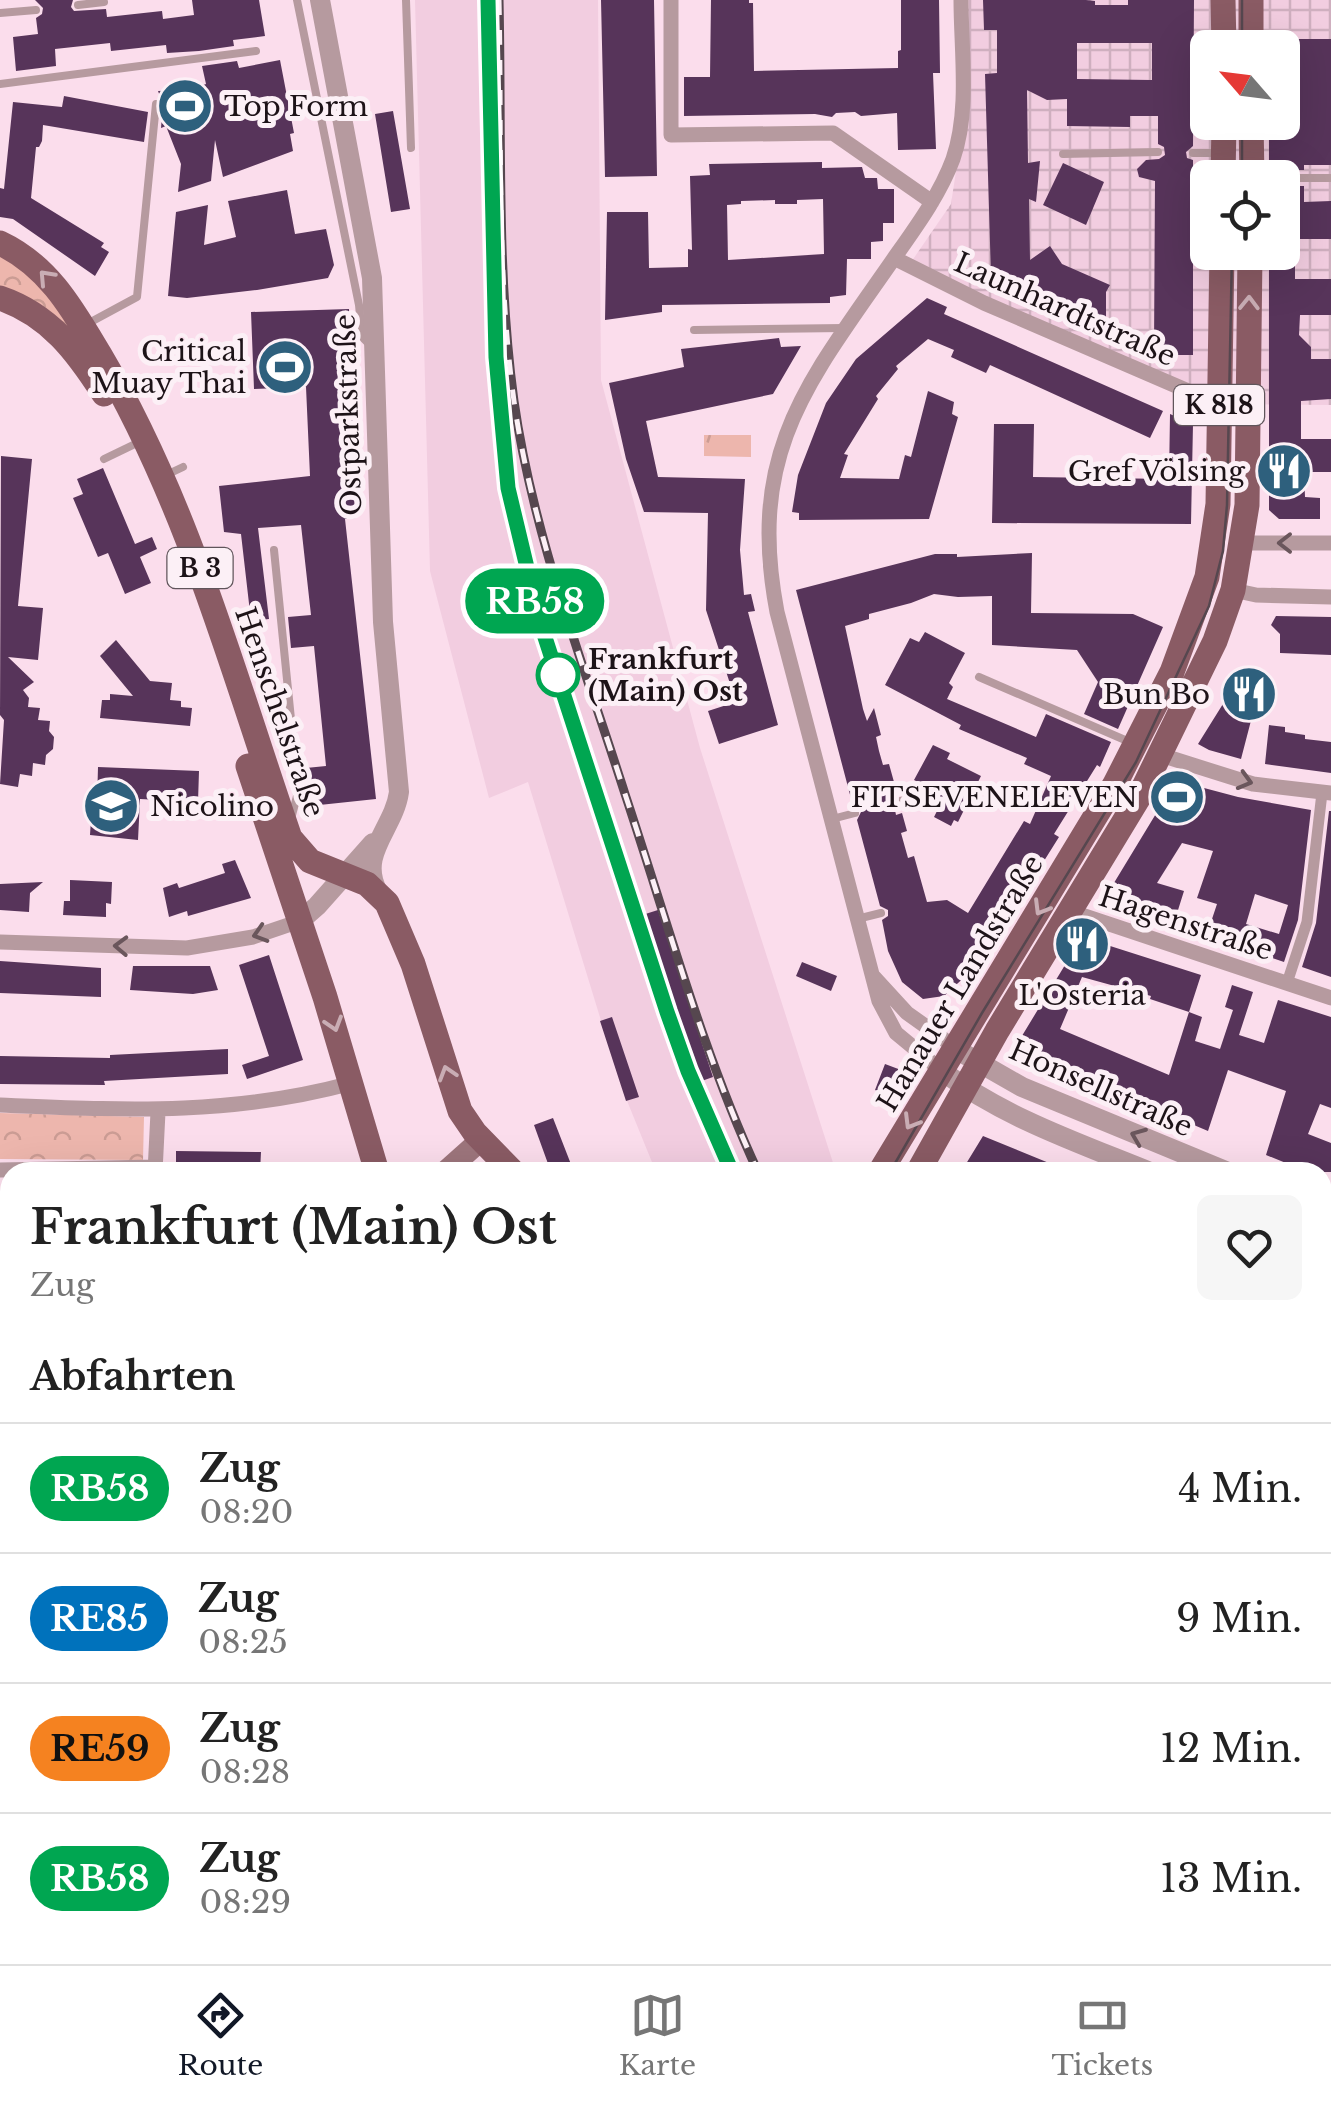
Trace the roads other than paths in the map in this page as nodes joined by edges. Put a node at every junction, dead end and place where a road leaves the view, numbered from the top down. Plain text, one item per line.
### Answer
1 (297, 0) edge
2 (320, 0) edge
3 (406, 0) edge
4 (671, 0) edge
5 (961, 0) edge
6 (1224, 0) edge
7 (1251, 0) edge
8 (104, 2) edge
9 (78, 5) dead end
10 (36, 10) dead end
11 (0, 13) edge
12 (1224, 30) edge
13 (1252, 30) edge
14 (256, 51) dead end
15 (0, 84) edge
16 (156, 104) dead end
17 (411, 148) dead end
18 (1158, 152) dead end
19 (1194, 153) dead end
20 (1063, 154) dead end
21 (1212, 160) edge
22 (1300, 178) edge
23 (1331, 178) edge
24 (932, 202) junction
25 (0, 243) edge
26 (894, 258) junction
27 (1222, 270) edge
28 (1250, 270) edge
29 (0, 298) edge
30 (83, 327) junction
31 (846, 328) junction
32 (694, 330) dead end
33 (375, 348) junction
34 (1248, 355) junction
35 (1219, 394) junction
36 (1247, 435) junction
37 (133, 445) junction
38 (104, 460) dead end
39 (166, 475) junction
40 (1243, 543) junction
41 (1331, 543) edge
42 (274, 550) dead end
43 (1203, 569) junction
44 (1233, 590) junction
45 (1331, 597) edge
46 (979, 677) dead end
47 (1136, 745) junction
48 (1161, 755) junction
49 (1326, 793) edge
50 (918, 796) dead end
51 (893, 803) dead end
52 (855, 813) dead end
53 (832, 819) junction
54 (287, 828) junction
55 (384, 830) junction
56 (344, 875) junction
57 (378, 892) junction
58 (1070, 911) junction
59 (881, 913) dead end
60 (857, 920) junction
61 (303, 929) junction
62 (0, 942) edge
63 (871, 974) junction
64 (1287, 983) junction
65 (1331, 998) edge
66 (956, 1048) junction
67 (979, 1064) junction
68 (942, 1071) junction
69 (352, 1083) junction
70 (966, 1089) junction
71 (0, 1105) edge
72 (158, 1112) junction
73 (482, 1140) junction
74 (156, 1162) edge
75 (374, 1162) edge
76 (457, 1162) edge
77 (470, 1162) edge
78 (503, 1162) edge
79 (886, 1162) edge
80 (924, 1162) edge
81 (1126, 1162) edge
82 (1203, 1162) edge

1 - 33 lane
2 - 33 street, Ostparkstraße
3 - 17 lane
4 - 24 street
5 - 24 street
6 - 12 main road
7 - 13 main road
8 - 9 lane
10 - 11 lane
14 - 15 lane
16 - 30 lane
18 - 20 lane
19 - 21 lane
22 - 23 lane
24 - 26 street
30 -> 25 main road, Henschelstraße / B 3
26 - 31 street
26 - 35 street, Launhardtstraße
27 - 35 main road, Hanauer Landstraße / K 818
34 -> 28 main road, Hanauer Landstraße / K 818
29 - 37 main road, Henschelstraße / B 3
30 - 39 main road, Henschelstraße / B 3
31 - 32 lane
31 - 53 street
33 - 55 street, Ostparkstraße
34 - 35 main road
34 - 36 main road, Hanauer Landstraße / K 818
35 - 36 main road
35 - 43 main road, Hanauer Landstraße / K 818
36 - 40 main road, Hanauer Landstraße / K 818
37 - 38 lane
37 - 39 main road, Henschelstraße / B 3
39 - 54 main road, Henschelstraße / B 3
39 - 61 main road, Henschelstraße / B 3
41 -> 40 street
40 - 43 main road
40 - 44 main road, Hanauer Landstraße / K 818
42 - 54 lane
43 - 44 main road
43 - 47 main road, Hanauer Landstraße / K 818
44 - 45 street
44 - 48 main road, Hanauer Landstraße / K 818
46 - 47 lane
47 -> 66 main road, Hanauer Landstraße / K 818
48 -> 49 street
48 - 58 main road, Hanauer Landstraße / K 818
49 - 64 street, Hagenstraße
50 - 51 lane
52 - 53 lane
53 - 60 street
54 - 56 main road, Henschelstraße / B 3
55 - 56 street, Ostparkstraße
55 - 57 street, Ostparkstraße
56 - 57 main road, B 3
56 - 61 street, Ostparkstraße
73 -> 57 main road
58 - 64 street, Hagenstraße
58 - 67 main road, Hanauer Landstraße / K 818
59 - 60 lane
60 - 63 street
61 -> 62 street
61 -> 69 main road, B 3
63 - 66 street
63 - 68 street
64 - 65 street, Hagenstraße
66 - 67 street, Honsellstraße
66 - 68 main road, Hanauer Landstraße / K 818
67 - 70 main road, Hanauer Landstraße / K 818
82 -> 67 street, Honsellstraße
68 - 70 street, Honsellstraße
68 -> 79 main road, Hanauer Landstraße / K 818
69 - 72 street
69 - 75 main road, B 3
70 - 80 main road, Hanauer Landstraße / K 818
70 - 81 street, Honsellstraße
71 - 72 street
72 - 74 street
73 - 76 main road
73 - 77 main road
73 - 78 main road

